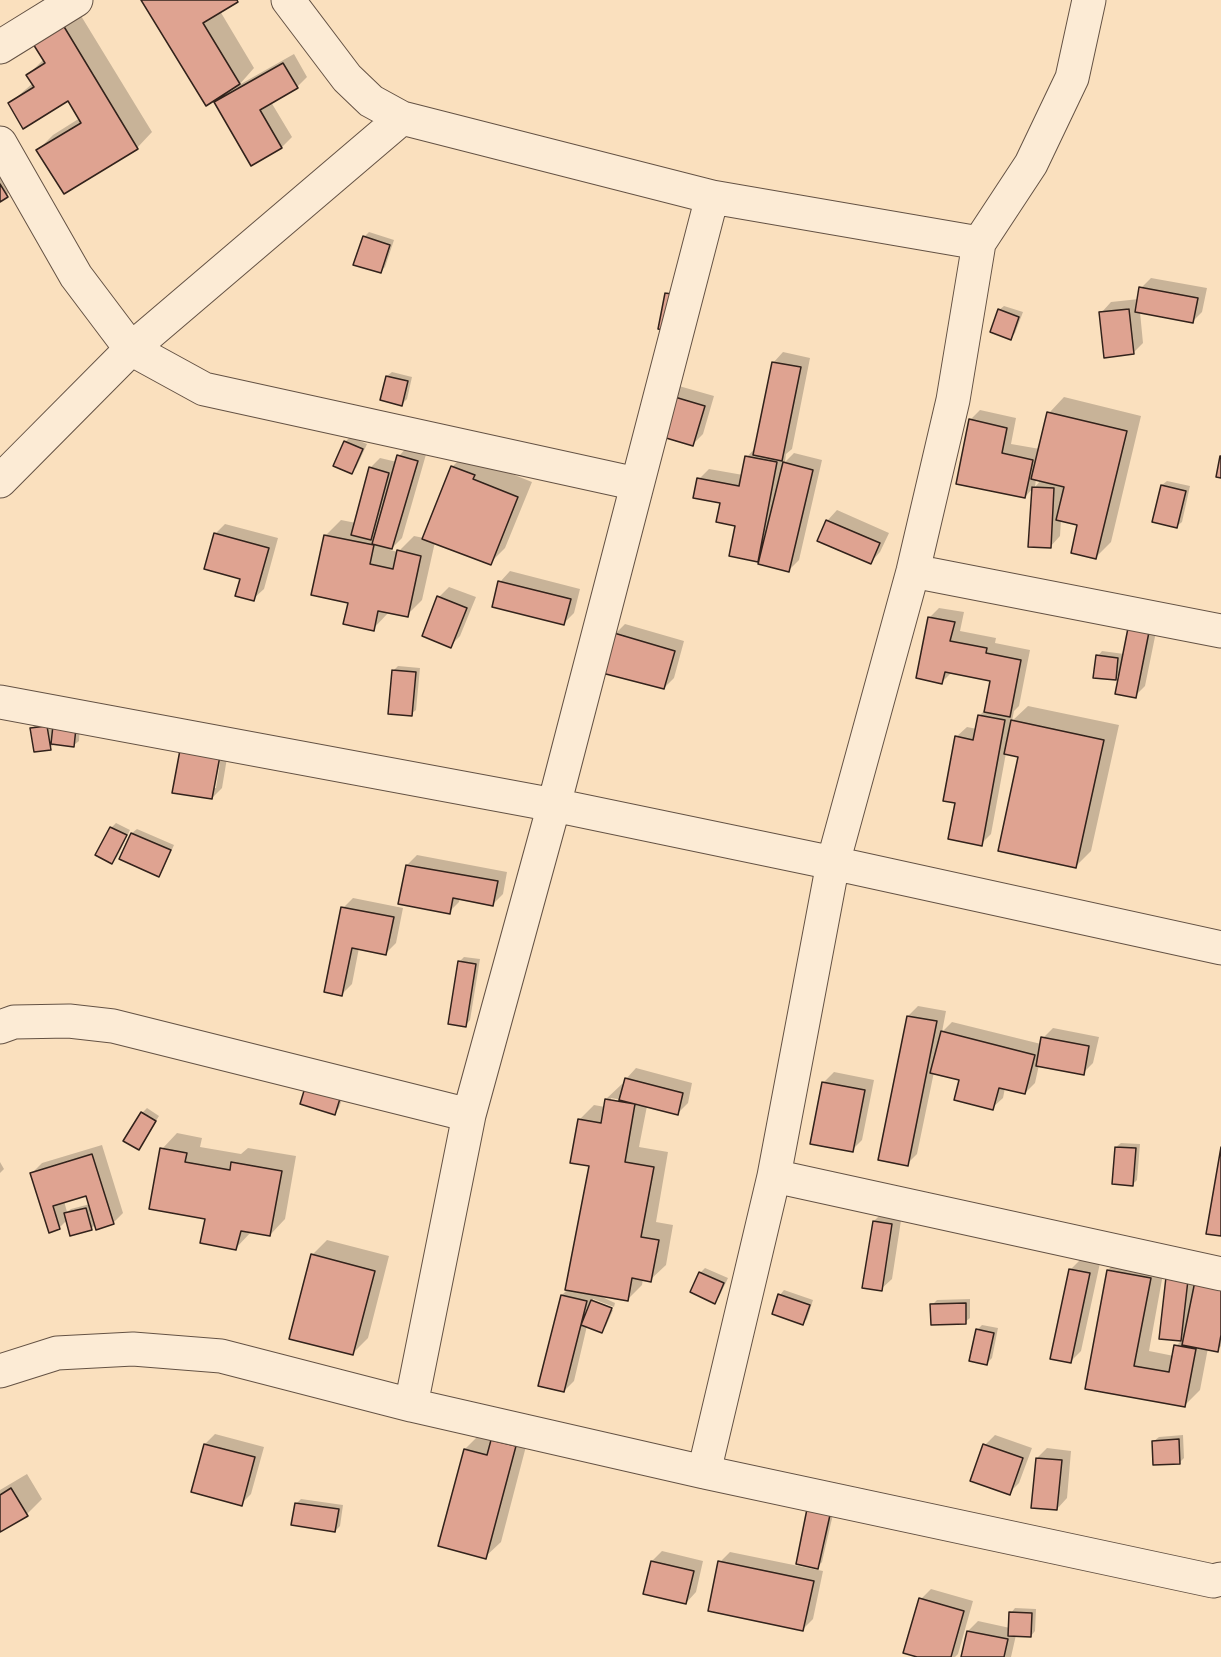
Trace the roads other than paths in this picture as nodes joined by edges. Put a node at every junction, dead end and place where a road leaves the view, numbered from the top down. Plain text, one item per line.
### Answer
1 (76, 0) edge
2 (288, 0) edge
3 (1089, 0) edge
4 (0, 47) edge
5 (402, 118) junction
6 (0, 143) edge
7 (712, 197) junction
8 (979, 243) junction
9 (131, 349) junction
10 (0, 480) edge
11 (637, 484) junction
12 (913, 571) junction
13 (1221, 631) edge
14 (0, 702) edge
15 (554, 805) junction
16 (833, 863) junction
17 (1221, 948) edge
18 (0, 1027) edge
19 (469, 1115) junction
20 (774, 1176) junction
21 (1221, 1274) edge
22 (0, 1371) edge
23 (411, 1405) junction
24 (704, 1472) junction
25 (1221, 1579) edge

1 - 4 street
2 - 5 street
3 - 8 street
5 - 7 street
5 - 9 street
6 - 9 street
7 - 8 street
7 - 11 street
8 - 12 street
9 - 10 street
9 - 11 street
11 - 15 street
12 - 13 street
12 - 16 street
14 - 15 street
15 - 16 street
15 - 19 street
16 - 17 street
16 - 20 street
18 - 19 street
19 - 23 street
20 - 21 street
20 - 24 street
22 - 23 street
23 - 24 street
24 - 25 street

